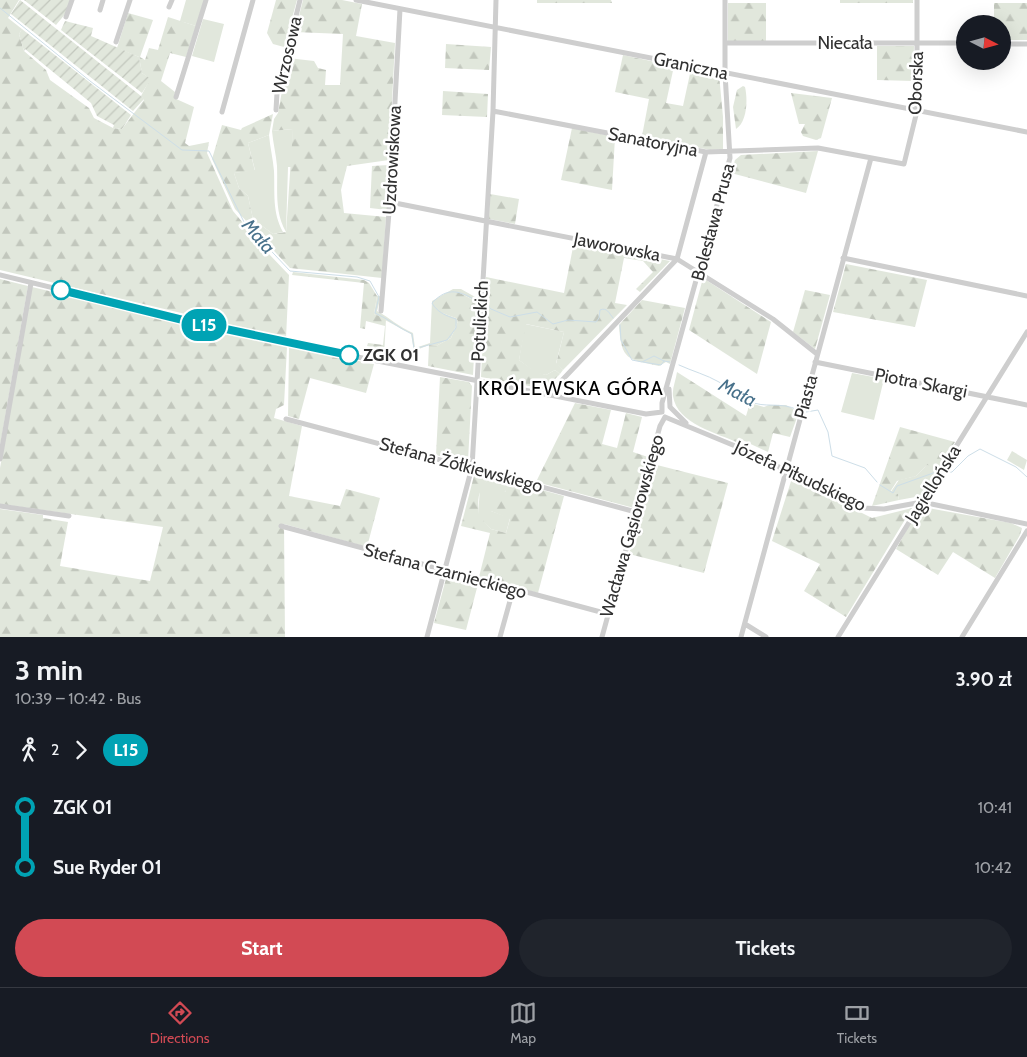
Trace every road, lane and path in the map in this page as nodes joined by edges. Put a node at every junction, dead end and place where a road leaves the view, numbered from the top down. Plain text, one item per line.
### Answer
1 (72, 0) edge
2 (103, 0) edge
3 (130, 0) edge
4 (172, 0) edge
5 (206, 0) edge
6 (253, 0) edge
7 (300, 0) edge
8 (356, 0) edge
9 (496, 0) edge
10 (725, 0) edge
11 (917, 0) edge
12 (169, 7) dead end
13 (400, 9) junction
14 (100, 10) dead end
15 (66, 17) dead end
16 (496, 28) junction
17 (116, 42) dead end
18 (725, 43) junction
19 (917, 43) junction
20 (956, 44) edge
21 (1011, 44) edge
22 (1027, 44) edge
23 (725, 73) junction
24 (176, 97) dead end
25 (276, 110) dead end
26 (493, 111) junction
27 (917, 111) junction
28 (222, 112) dead end
29 (1027, 132) edge
30 (706, 152) junction
31 (731, 152) junction
32 (871, 158) junction
33 (904, 164) joint
34 (390, 202) junction
35 (485, 222) junction
36 (843, 258) junction
37 (677, 259) junction
38 (699, 272) junction
39 (0, 275) edge
40 (31, 283) junction
41 (1027, 296) edge
42 (381, 310) dead end
43 (1027, 332) edge
44 (817, 354) junction
45 (815, 362) junction
46 (476, 380) junction
47 (548, 394) junction
48 (987, 396) junction
49 (1027, 405) edge
50 (667, 412) junction
51 (286, 419) dead end
52 (0, 459) edge
53 (472, 467) junction
54 (786, 471) junction
55 (922, 502) junction
56 (0, 506) edge
57 (636, 512) junction
58 (70, 516) dead end
59 (1027, 524) edge
60 (281, 526) dead end
61 (1027, 531) edge
62 (444, 570) junction
63 (513, 590) junction
64 (608, 614) junction
65 (745, 624) junction
66 (427, 637) edge
67 (500, 637) edge
68 (602, 637) edge
69 (741, 637) edge
70 (766, 637) edge
71 (838, 637) edge
72 (962, 637) edge

1 - 15 street
2 - 14 street
3 - 17 street
4 - 12 street
5 - 24 street
6 - 28 street
7 - 25 street, Wrzosowa
8 - 13 street, Graniczna
9 - 16 street, Potulickich
10 - 18 street, Bolesława Prusa
11 - 19 street, Oborska
13 - 16 street, Graniczna
13 - 34 street, Uzdrowiskowa
16 - 23 street, Graniczna
16 - 26 street, Potulickich
18 - 19 street, Niecała
18 - 23 street, Bolesława Prusa
19 - 20 street, Niecała
19 - 27 street, Oborska
21 - 22 street
23 - 27 street, Graniczna
23 - 31 street, Bolesława Prusa
26 - 30 street, Sanatoryjna
26 - 35 street, Potulickich
27 - 29 street, Graniczna
27 - 33 street, Oborska
30 - 31 street, Sanatoryjna
30 - 37 street
31 - 32 street, Sanatoryjna
31 - 38 street, Bolesława Prusa
32 - 33 street, Sanatoryjna
32 - 36 street, Piasta
34 - 35 street, Jaworowska
34 - 42 street, Uzdrowiskowa
35 - 37 street, Jaworowska
35 - 46 street, Potulickich
36 - 41 street
36 - 44 street, Piasta
37 - 38 street, Jaworowska
37 - 47 street
38 - 44 street, Jaworowska
38 - 50 street, Bolesława Prusa
39 - 40 street
40 - 46 street
40 - 52 street
43 - 48 street, Jagiellońska
44 - 45 street, Piasta
45 - 48 street, Piotra Skargi
45 - 54 street, Piasta
46 - 47 street
46 - 53 street, Potulickich
47 - 50 street
48 - 49 street, Piotra Skargi
48 - 55 street, Jagiellońska
50 - 54 street, Józefa Piłsudskiego
50 - 57 street, Wacława Gąsiorowskiego
51 - 53 street, Stefana Żółkiewskiego
53 - 57 street, Stefana Żółkiewskiego
53 - 62 street, Potulickich
54 - 55 street, Józefa Piłsudskiego
54 - 65 street, Piasta
55 - 59 street, Józefa Piłsudskiego
55 - 71 street, Jagiellońska
56 - 58 street
57 - 64 street, Wacława Gąsiorowskiego
60 - 62 street, Stefana Czarnieckiego
61 - 72 street
62 - 63 street, Stefana Czarnieckiego
62 - 66 street, Potulickich
63 - 64 street, Stefana Czarnieckiego
63 - 67 street
64 - 68 street, Wacława Gąsiorowskiego
65 - 69 street, Piasta
65 - 70 street

